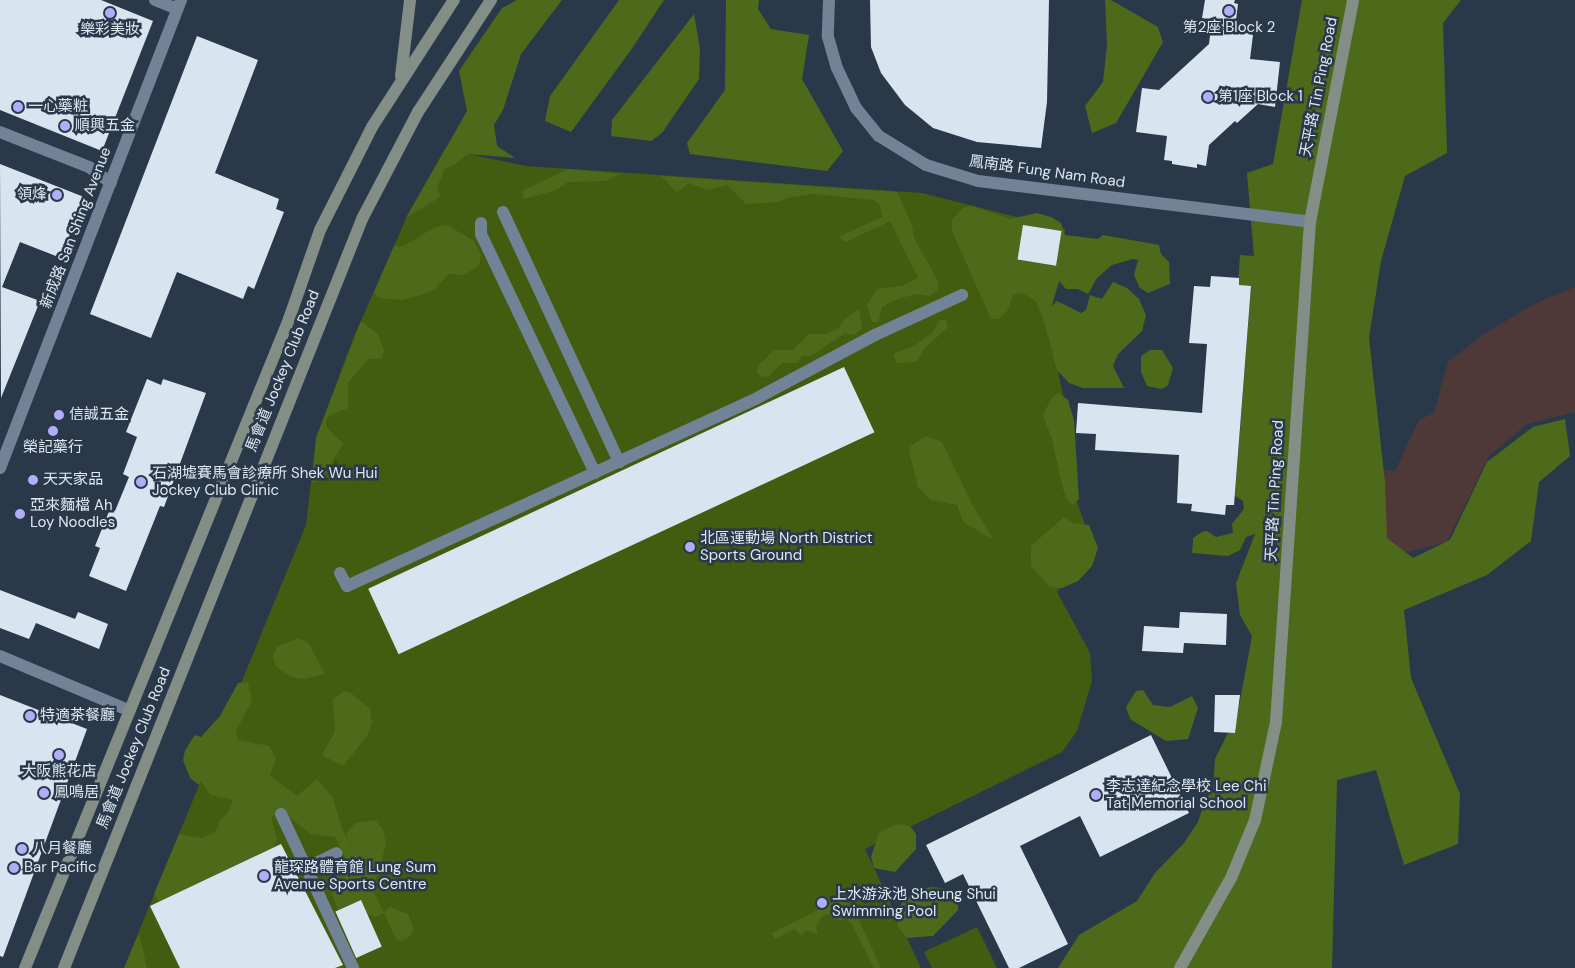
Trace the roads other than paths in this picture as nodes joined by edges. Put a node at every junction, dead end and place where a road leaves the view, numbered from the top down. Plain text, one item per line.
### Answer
1 (155, 0) edge
2 (410, 0) edge
3 (454, 0) edge
4 (491, 0) edge
5 (829, 0) edge
6 (1353, 0) edge
7 (179, 4) edge
8 (400, 78) junction
9 (0, 132) edge
10 (111, 183) junction
11 (503, 212) dead end
12 (1310, 222) junction
13 (481, 223) dead end
14 (962, 295) dead end
15 (618, 462) junction
16 (0, 468) edge
17 (595, 473) junction
18 (340, 573) dead end
19 (0, 656) edge
20 (128, 710) junction
21 (281, 814) dead end
22 (337, 853) dead end
23 (306, 868) junction
24 (25, 968) edge
25 (64, 968) edge
26 (353, 968) edge
27 (1180, 968) edge

1 - 7 street
2 - 8 main road, 馬會道 Jockey Club Road
3 - 8 main road, 馬會道 Jockey Club Road
4 - 25 main road, 馬會道 Jockey Club Road
5 - 12 street, 鳳南路 Fung Nam Road
6 - 12 main road, 天平路 Tin Ping Road
7 - 10 street, 新成路 San Shing Avenue
8 - 20 main road, 馬會道 Jockey Club Road
9 - 10 street
10 - 16 street, 新成路 San Shing Avenue
11 - 15 street
12 - 27 main road, 天平路 Tin Ping Road
13 - 17 street
14 - 15 street
15 - 17 street
17 - 18 street
19 - 20 street
20 - 24 main road, 馬會道 Jockey Club Road
21 - 23 street
22 - 23 street
23 - 26 street

